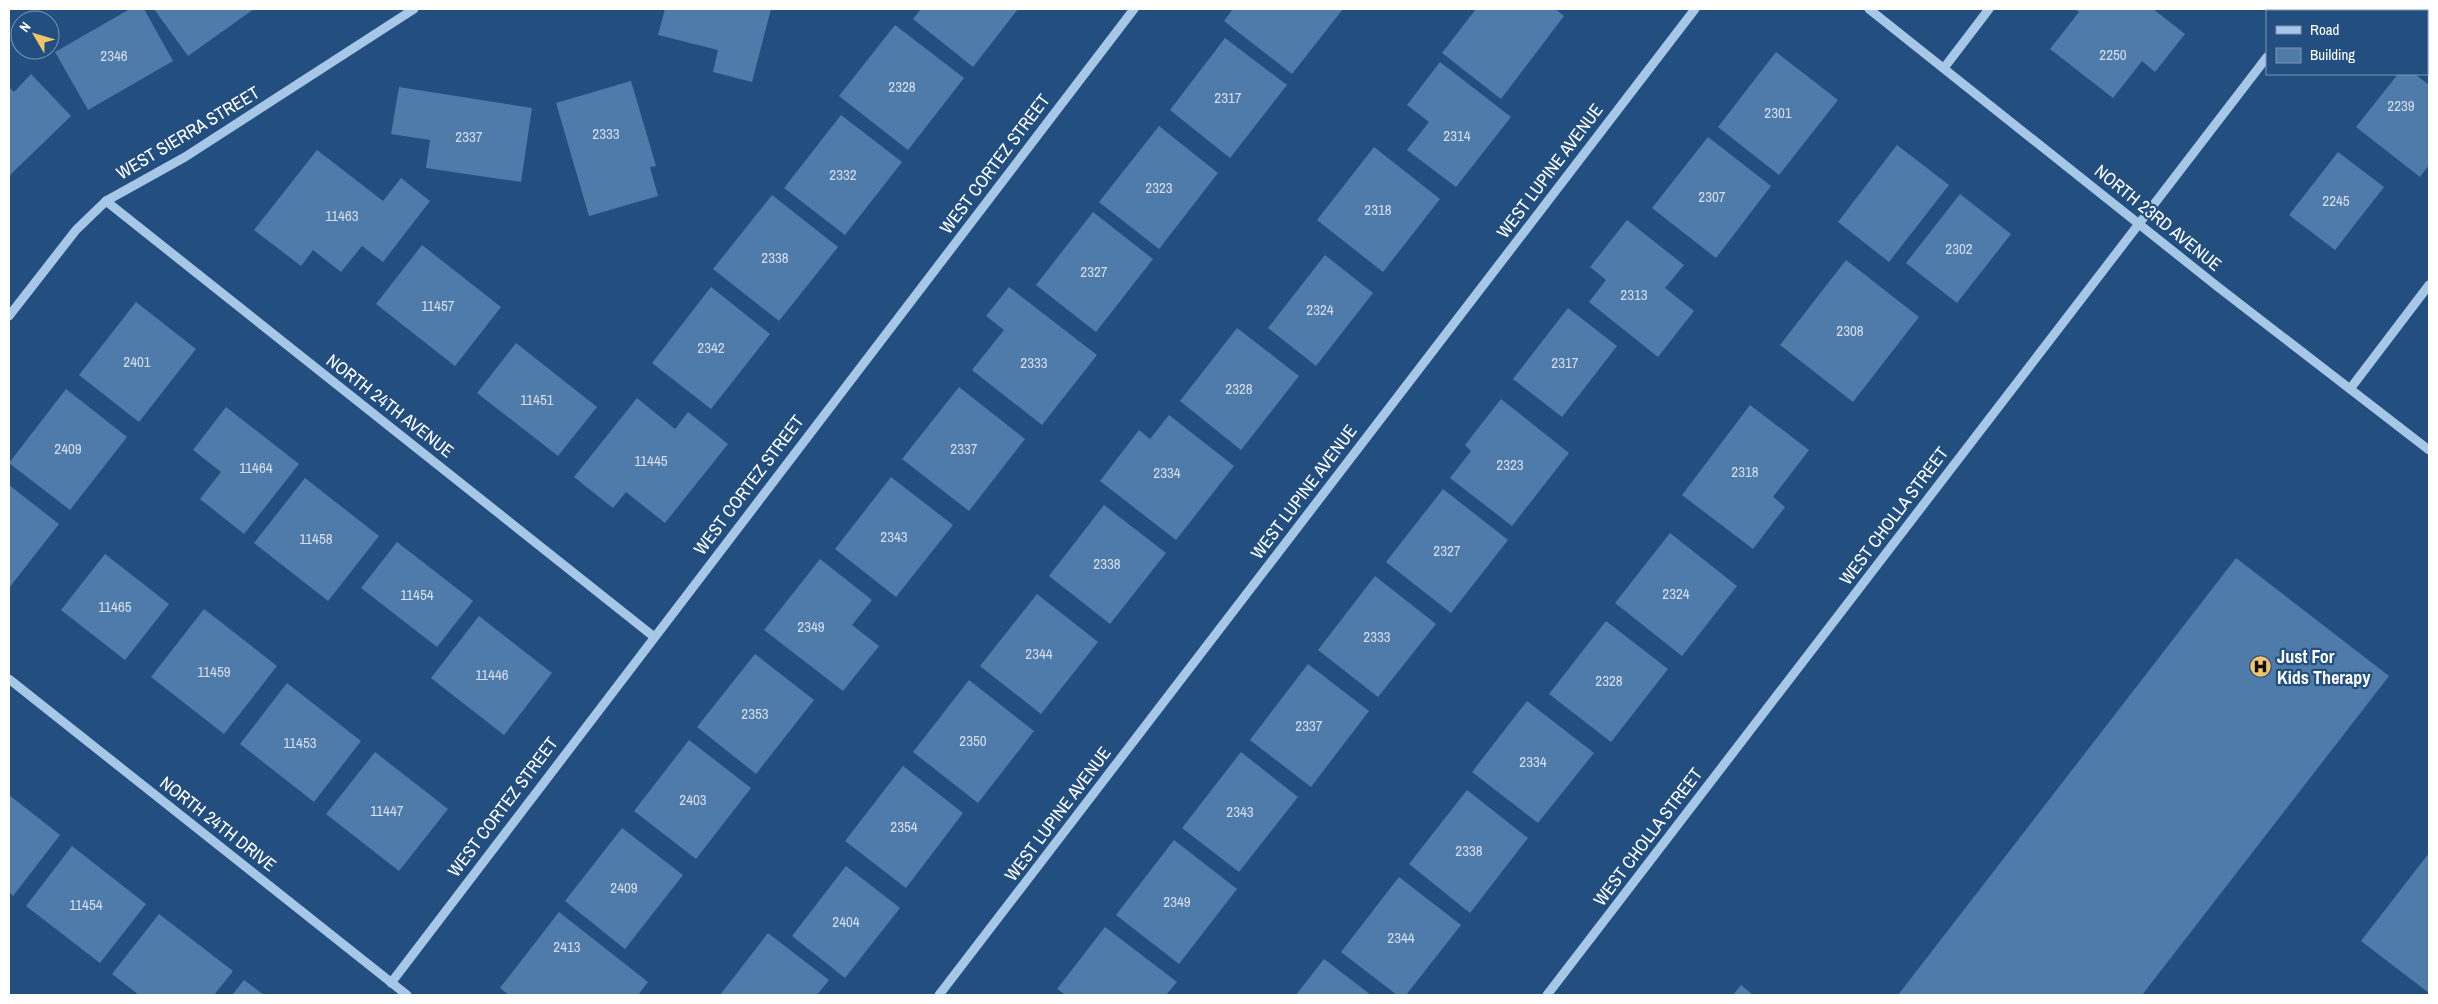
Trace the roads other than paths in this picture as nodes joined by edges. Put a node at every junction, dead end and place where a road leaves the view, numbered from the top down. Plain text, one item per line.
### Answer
1 (414, 9) edge
2 (1134, 9) edge
3 (1695, 9) edge
4 (1869, 9) edge
5 (1989, 9) edge
6 (2266, 58) edge
7 (1944, 68) junction
8 (106, 201) junction
9 (2138, 223) junction
10 (2429, 285) edge
11 (9, 316) edge
12 (2350, 389) junction
13 (2429, 450) edge
14 (653, 636) junction
15 (9, 679) edge
16 (391, 983) junction
17 (407, 995) edge
18 (939, 995) edge
19 (1547, 995) edge

1 - 8 street, WEST SIERRA STREET
2 - 14 street, WEST CORTEZ STREET
3 - 18 street, WEST LUPINE AVENUE
4 - 7 street, NORTH 23RD AVENUE
5 - 7 street
6 - 9 street, WEST CHOLLA STREET
7 - 9 street, NORTH 23RD AVENUE
8 - 11 street, WEST SIERRA STREET
8 - 14 street, NORTH 24TH AVENUE
9 - 12 street, NORTH 23RD AVENUE
9 - 19 street, WEST CHOLLA STREET
10 - 12 street
12 - 13 street, NORTH 23RD AVENUE
14 - 16 street, WEST CORTEZ STREET
15 - 16 street, NORTH 24TH DRIVE
16 - 17 street, NORTH 24TH DRIVE

